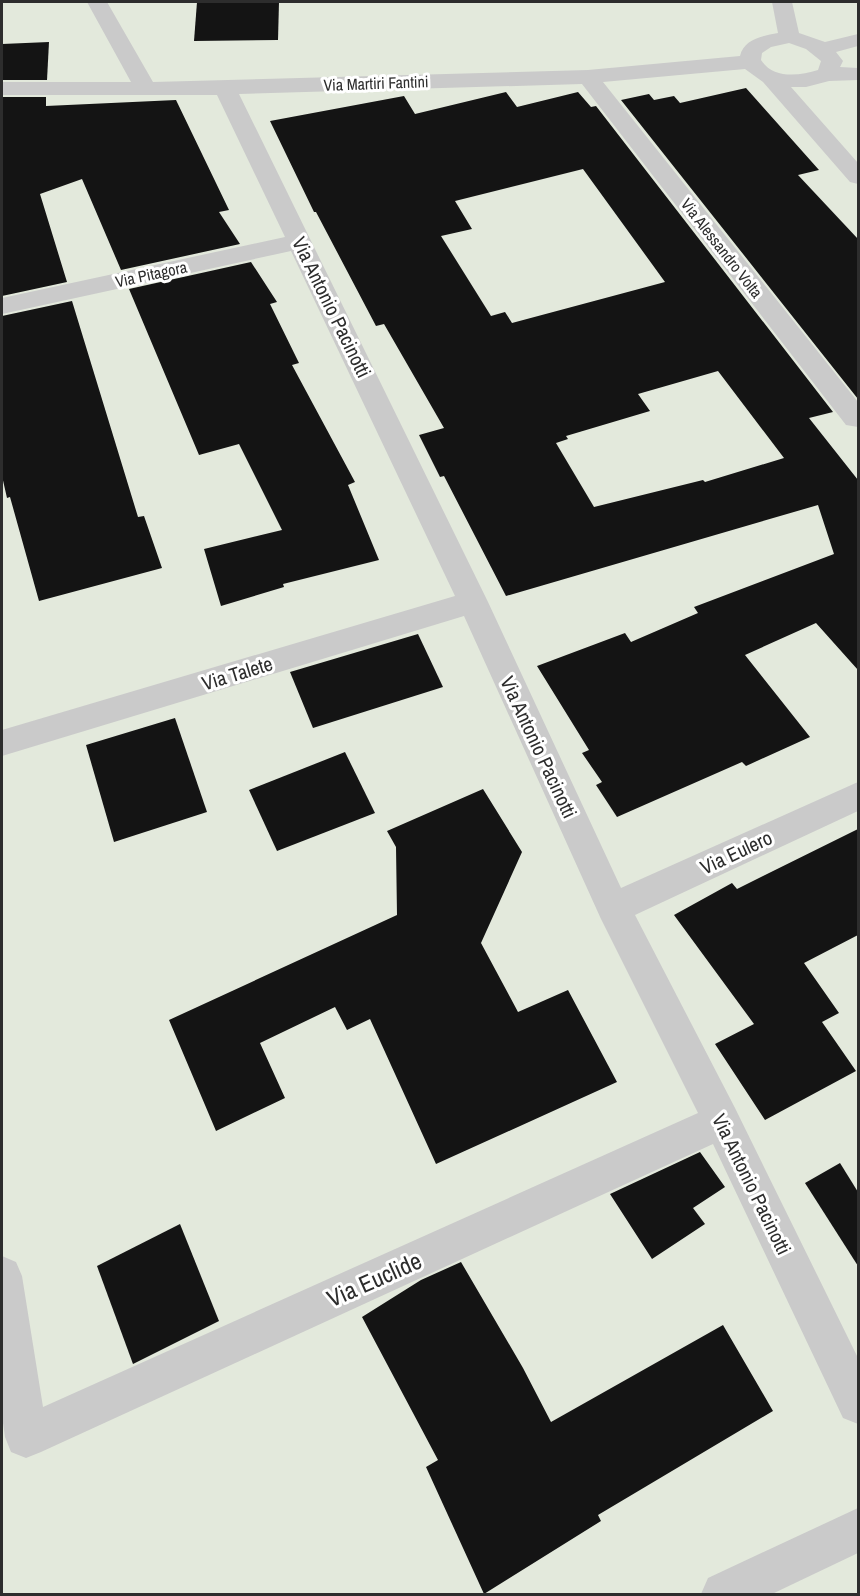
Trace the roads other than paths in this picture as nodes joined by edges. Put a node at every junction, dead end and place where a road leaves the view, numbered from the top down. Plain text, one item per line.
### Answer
1 (97, 2) edge
2 (782, 2) edge
3 (789, 37) junction
4 (858, 40) edge
5 (824, 49) junction
6 (750, 62) junction
7 (827, 74) junction
8 (858, 74) edge
9 (588, 77) junction
10 (773, 80) junction
11 (225, 88) junction
12 (2, 89) edge
13 (146, 89) junction
14 (858, 177) edge
15 (300, 241) junction
16 (2, 306) edge
17 (856, 418) dead end
18 (473, 602) junction
19 (2, 743) edge
20 (858, 796) edge
21 (613, 908) junction
22 (722, 1122) junction
23 (2, 1276) edge
24 (858, 1403) edge
25 (858, 1530) edge
26 (724, 1594) edge

1 - 13 street
2 - 3 street
3 - 5 street
3 - 6 street
4 - 5 street
5 - 7 street
6 - 9 street, Via Martiri Fantini
6 - 10 street
7 - 8 street
7 - 10 street
9 - 11 street, Via Martiri Fantini
9 - 17 street, Via Alessandro Volta
10 - 14 street
11 - 13 street, Via Martiri Fantini
11 - 15 street, Via Antonio Pacinotti
12 - 13 street, Via Martiri Fantini
15 - 16 street, Via Pitagora
15 - 18 street, Via Antonio Pacinotti
18 - 19 street, Via Talete
18 - 21 street, Via Antonio Pacinotti
20 - 21 street, Via Eulero
21 - 22 street, Via Antonio Pacinotti
22 - 23 street, Via Euclide
22 - 24 street, Via Antonio Pacinotti
25 - 26 street

